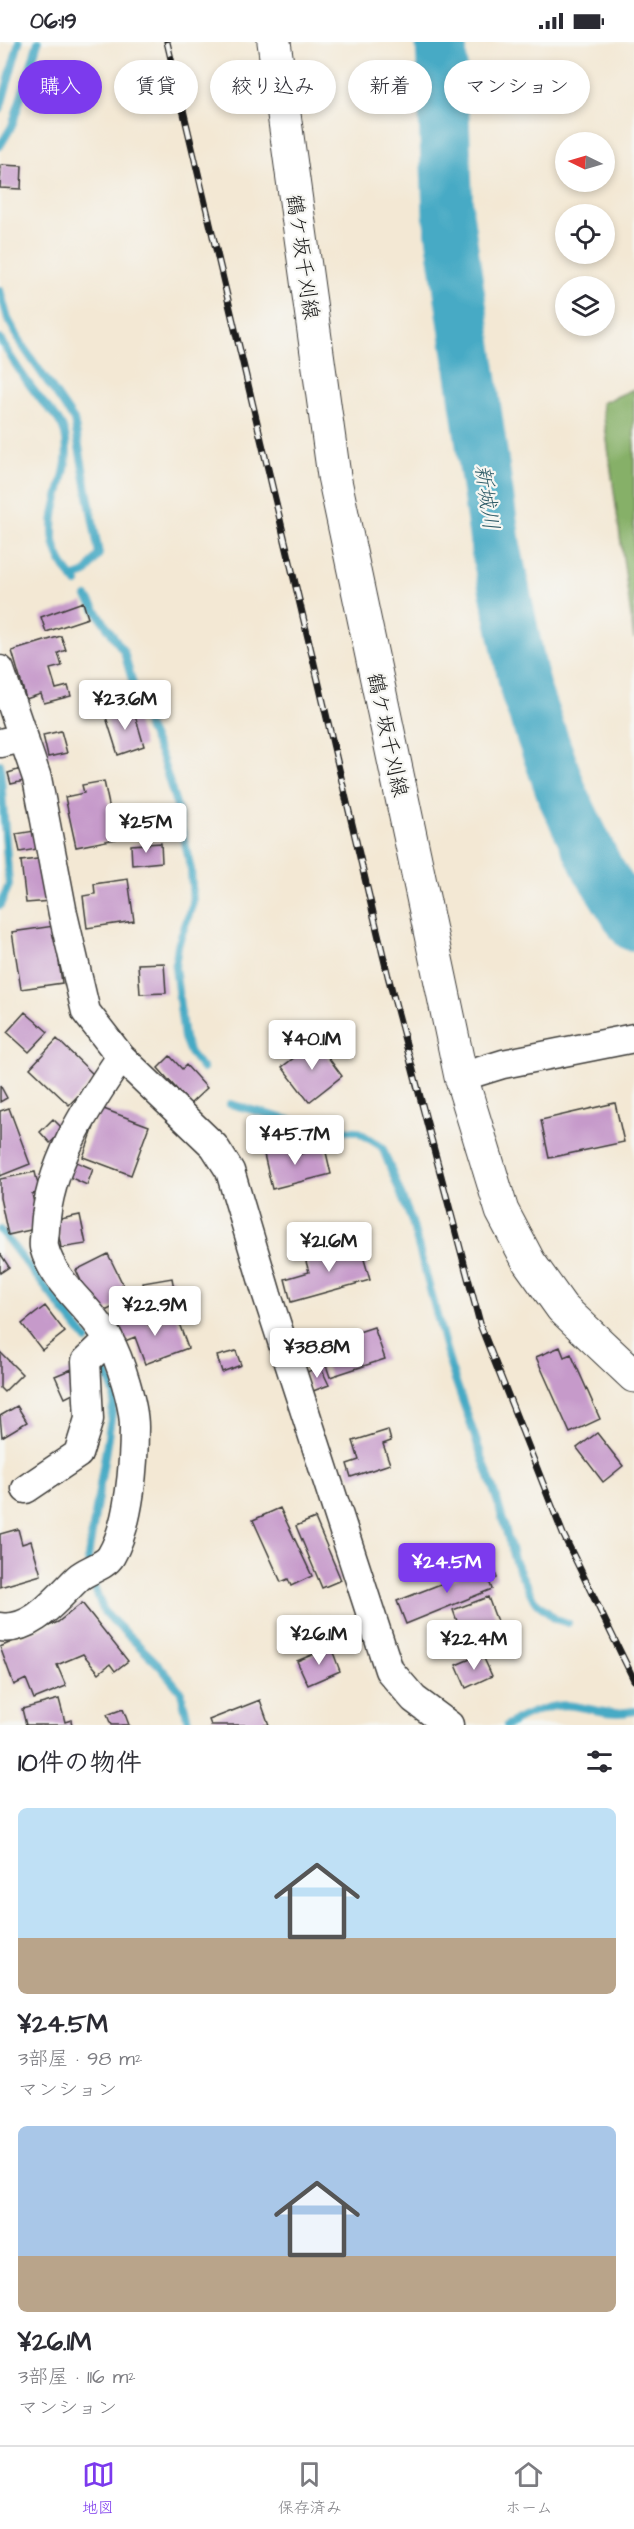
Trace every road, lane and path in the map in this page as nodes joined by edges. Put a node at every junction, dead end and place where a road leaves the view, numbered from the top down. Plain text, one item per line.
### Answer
1 (274, 42) edge
2 (0, 670) edge
3 (12, 740) edge
4 (622, 1041) edge
5 (121, 1057) junction
6 (461, 1077) junction
7 (109, 1340) junction
8 (634, 1376) edge
9 (26, 1489) dead end
10 (0, 1628) edge
11 (449, 1725) edge

1 - 6 main road, 鶴ケ坂千刈線
2 - 3 street
3 - 5 street
4 - 6 street
5 - 7 street
5 - 11 street
6 - 8 main road, 鶴ケ坂千刈線
7 - 9 street
7 - 10 street

